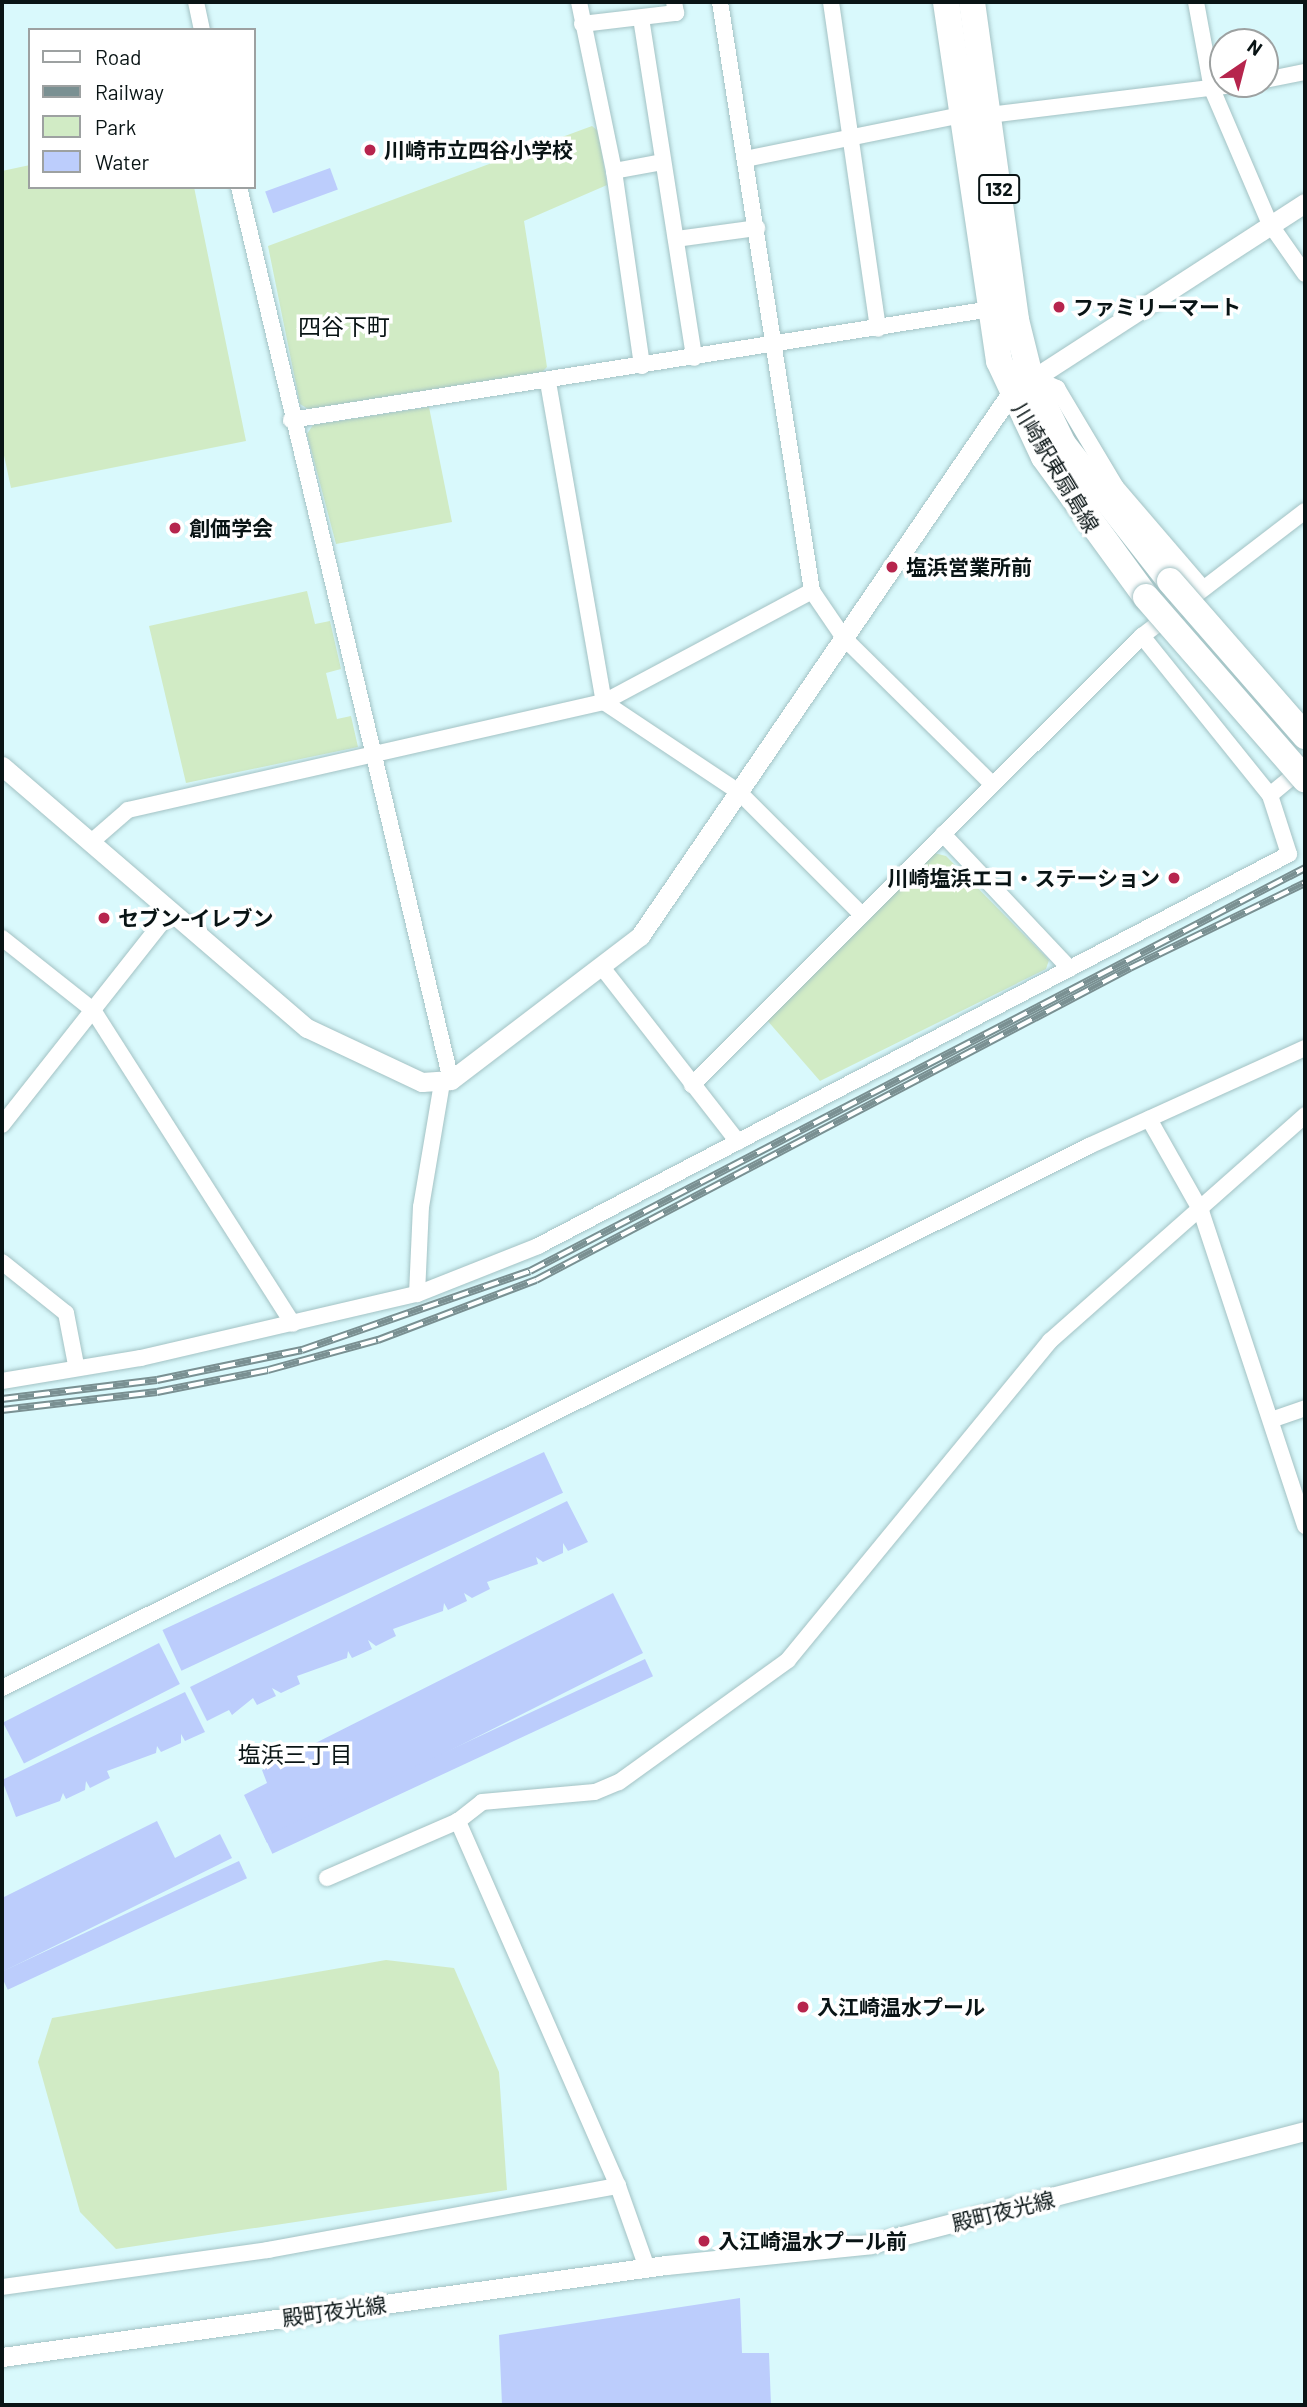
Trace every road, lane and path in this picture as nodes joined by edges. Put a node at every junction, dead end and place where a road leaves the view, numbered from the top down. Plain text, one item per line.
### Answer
1 (196, 2) edge
2 (579, 2) edge
3 (674, 2) edge
4 (720, 2) edge
5 (831, 2) edge
6 (946, 2) edge
7 (972, 2) edge
8 (1196, 2) edge
9 (641, 18) junction
10 (582, 24) junction
11 (202, 28) edge
12 (1305, 72) edge
13 (1209, 73) edge
14 (1279, 77) edge
15 (1209, 89) edge
16 (1216, 98) edge
17 (962, 115) junction
18 (989, 115) junction
19 (850, 138) junction
20 (745, 159) junction
21 (663, 162) junction
22 (614, 171) junction
23 (239, 189) edge
24 (1305, 203) edge
25 (1270, 224) junction
26 (757, 228) junction
27 (676, 239) junction
28 (1305, 274) edge
29 (991, 309) junction
30 (878, 329) junction
31 (775, 345) junction
32 (694, 358) junction
33 (642, 366) junction
34 (1030, 376) junction
35 (548, 382) junction
36 (1010, 393) junction
37 (291, 420) junction
38 (1305, 511) edge
39 (1200, 585) junction
40 (812, 591) junction
41 (1142, 636) junction
42 (844, 638) junction
43 (604, 702) junction
44 (1305, 736) edge
45 (374, 753) junction
46 (2, 766) edge
47 (1305, 766) edge
48 (1305, 779) edge
49 (992, 784) junction
50 (739, 792) junction
51 (1270, 795) junction
52 (943, 834) junction
53 (90, 843) junction
54 (170, 912) junction
55 (862, 915) junction
56 (2, 938) edge
57 (601, 966) junction
58 (1070, 970) junction
59 (93, 1010) junction
60 (1305, 1048) edge
61 (447, 1082) junction
62 (692, 1084) junction
63 (1305, 1115) edge
64 (1149, 1119) junction
65 (2, 1125) edge
66 (738, 1142) junction
67 (1201, 1211) junction
68 (2, 1262) edge
69 (417, 1294) junction
70 (293, 1324) junction
71 (76, 1365) junction
72 (2, 1381) edge
73 (1305, 1408) edge
74 (1271, 1420) junction
75 (1305, 1526) edge
76 (2, 1688) edge
77 (458, 1821) junction
78 (327, 1878) dead end
79 (1305, 2131) edge
80 (618, 2186) junction
81 (656, 2266) junction
82 (2, 2287) edge
83 (2, 2357) edge

1 - 11 street
2 - 10 street
3 - 9 street
4 - 20 street
5 - 19 street
6 - 17 highway, 川崎駅東扇島線 / 132
7 - 18 highway, 川崎駅東扇島線 / 132
8 - 13 street
9 - 10 street
9 - 21 street
10 - 22 street
12 - 14 street
15 - 18 street
16 - 25 street
17 - 19 street
17 - 29 highway, 川崎駅東扇島線 / 132
18 - 34 highway, 川崎駅東扇島線 / 132
19 - 20 street
19 - 30 street
20 - 26 street
21 - 22 street
21 - 27 street
22 - 33 street
23 - 37 street
24 - 25 street
25 - 28 street
25 - 34 street
26 - 27 street
26 - 31 street
27 - 32 street
29 - 30 street
29 - 36 highway, 川崎駅東扇島線 / 132
30 - 31 street
31 - 32 street
31 - 40 street
32 - 33 street
33 - 35 street
34 - 36 street
34 - 39 street
34 - 44 highway, 川崎駅東扇島線 / 132, bridge
35 - 37 street
35 - 43 street
36 - 42 street
36 - 48 highway, 川崎駅東扇島線 / 132, bridge
37 - 45 street
38 - 39 street
39 - 41 street
40 - 42 street
40 - 43 street
41 - 49 street
41 - 51 street
42 - 49 street
42 - 50 street
43 - 45 street
43 - 50 street
45 - 53 street
45 - 61 street
46 - 53 street
47 - 51 street
49 - 52 street
50 - 55 street
50 - 57 street
51 - 58 street
52 - 55 street
52 - 58 street
53 - 54 street
54 - 59 street
54 - 61 street
55 - 62 street
56 - 59 street
57 - 61 street
57 - 62 street
58 - 66 street
59 - 65 street
59 - 70 street
60 - 64 street
61 - 69 street
62 - 66 street
63 - 67 street
64 - 67 street
64 - 76 street
66 - 69 street
67 - 74 street
67 - 77 street
68 - 71 street
69 - 70 street
70 - 71 street
71 - 72 street
73 - 74 street
74 - 75 street
77 - 78 street
77 - 80 street
79 - 81 street, 殿町夜光線
80 - 81 street
80 - 82 street
81 - 83 street, 殿町夜光線

